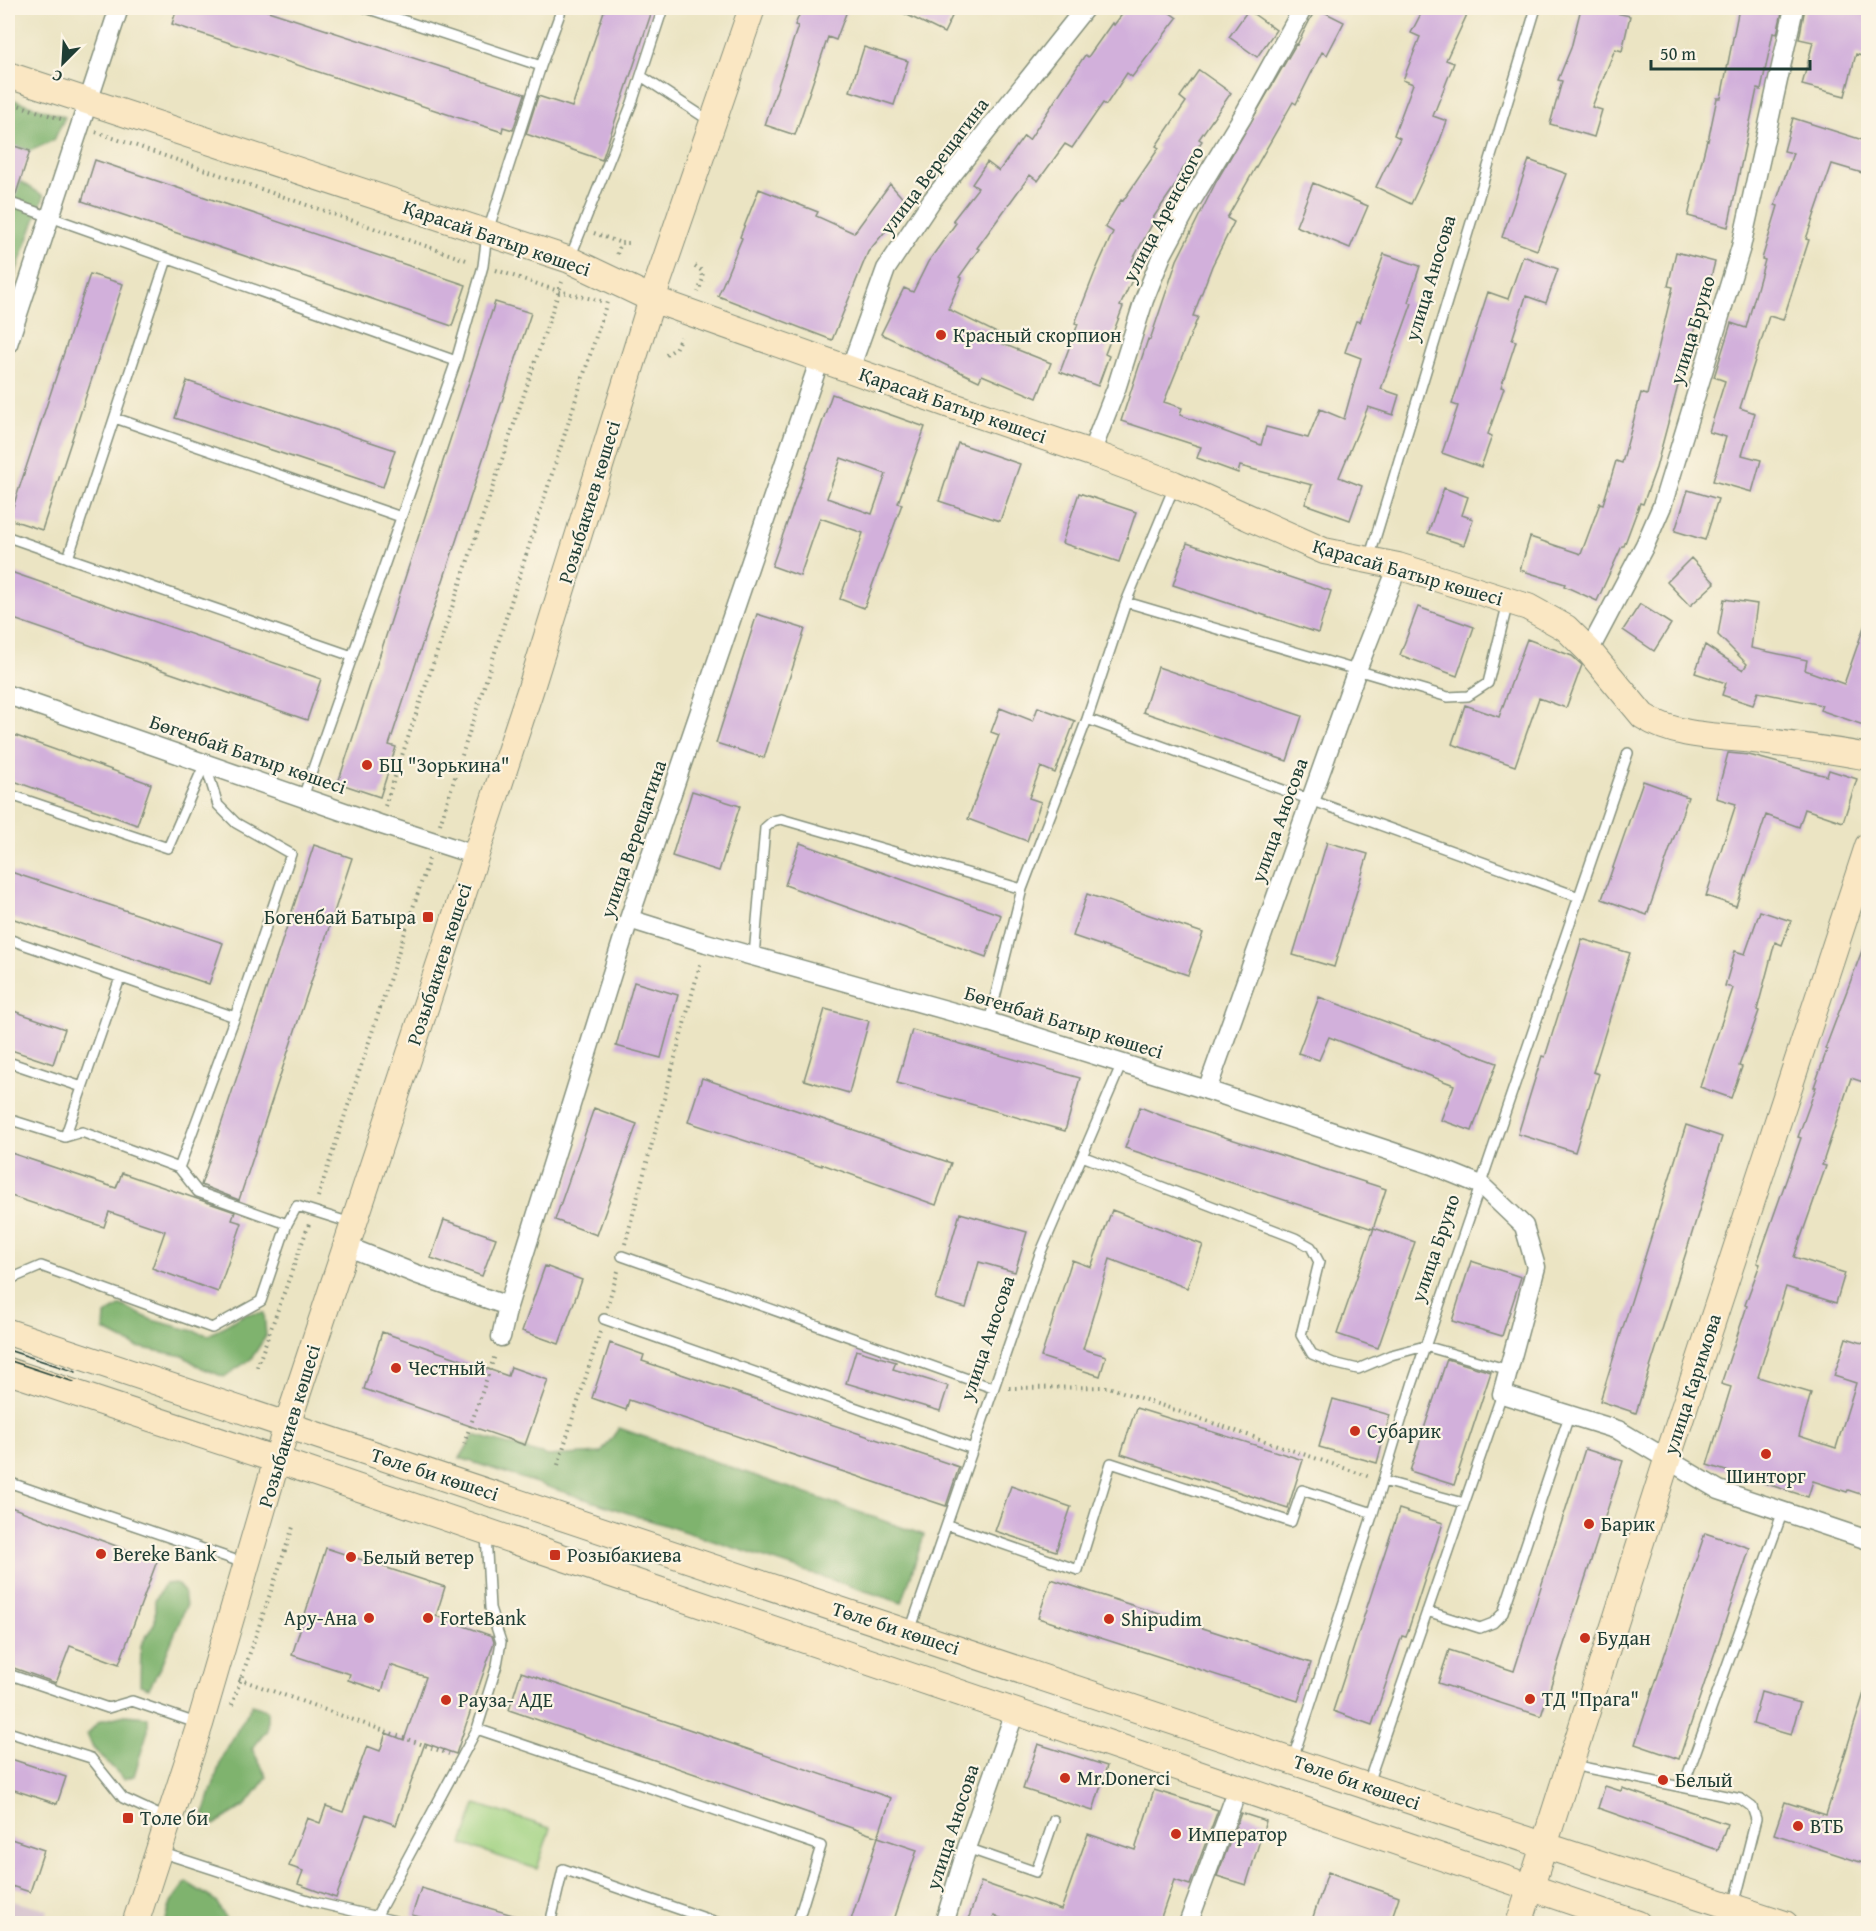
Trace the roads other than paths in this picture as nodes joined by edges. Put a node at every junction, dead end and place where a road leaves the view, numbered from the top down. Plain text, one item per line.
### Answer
1 (119, 8) edge
2 (366, 8) edge
3 (562, 8) edge
4 (663, 8) edge
5 (752, 8) edge
6 (1085, 8) edge
7 (1303, 8) edge
8 (1536, 8) edge
9 (1794, 8) edge
10 (541, 66) junction
11 (8, 75) edge
12 (641, 76) junction
13 (89, 102) junction
14 (712, 122) junction
15 (8, 202) edge
16 (50, 217) junction
17 (488, 234) junction
18 (167, 259) junction
19 (570, 260) junction
20 (652, 299) junction
21 (8, 344) edge
22 (820, 359) junction
23 (456, 361) junction
24 (850, 369) junction
25 (114, 418) junction
26 (1091, 453) junction
27 (1174, 484) junction
28 (401, 517) junction
29 (8, 537) edge
30 (68, 558) junction
31 (1368, 561) junction
32 (1398, 566) junction
33 (1509, 601) junction
34 (1126, 602) junction
35 (1589, 651) junction
36 (352, 656) junction
37 (1357, 670) junction
38 (8, 694) edge
39 (1087, 719) junction
40 (1628, 753) dead end
41 (1869, 756) edge
42 (205, 763) junction
43 (8, 794) edge
44 (303, 797) junction
45 (1310, 800) junction
46 (1869, 846) edge
47 (475, 855) junction
48 (1022, 889) junction
49 (1579, 897) junction
50 (629, 919) junction
51 (8, 939) edge
52 (754, 956) junction
53 (120, 978) junction
54 (236, 1017) junction
55 (989, 1022) junction
56 (8, 1062) edge
57 (1122, 1063) junction
58 (82, 1087) junction
59 (1207, 1090) junction
60 (8, 1119) edge
61 (66, 1137) junction
62 (1082, 1156) junction
63 (179, 1168) junction
64 (1481, 1185) junction
65 (287, 1224) junction
66 (350, 1235) junction
67 (622, 1256) road end
68 (8, 1280) edge
69 (508, 1306) junction
70 (604, 1318) road end
71 (8, 1332) edge
72 (501, 1337) road end
73 (1425, 1346) junction
74 (87, 1359) junction
75 (1509, 1370) junction
76 (8, 1371) edge
77 (993, 1388) junction
78 (70, 1392) junction
79 (1502, 1394) junction
80 (1569, 1416) junction
81 (287, 1425) junction
82 (973, 1449) junction
83 (277, 1460) junction
84 (1667, 1460) junction
85 (1383, 1481) junction
86 (8, 1482) edge
87 (1464, 1503) junction
88 (540, 1509) junction
89 (1783, 1511) junction
90 (1373, 1513) junction
91 (948, 1525) junction
92 (486, 1531) junction
93 (1869, 1540) edge
94 (524, 1544) junction
95 (246, 1564) junction
96 (1427, 1611) junction
97 (910, 1632) junction
98 (8, 1674) edge
99 (1015, 1712) junction
100 (200, 1724) junction
101 (477, 1729) junction
102 (8, 1732) edge
103 (1292, 1761) junction
104 (1569, 1765) junction
105 (1367, 1786) junction
106 (1683, 1787) junction
107 (1239, 1788) junction
108 (170, 1820) junction
109 (1054, 1820) dead end
110 (1543, 1845) junction
111 (967, 1848) junction
112 (159, 1852) junction
113 (1530, 1888) junction
114 (1726, 1910) edge
115 (376, 1919) edge
116 (135, 1923) edge
117 (408, 1923) edge
118 (550, 1923) edge
119 (722, 1923) edge
120 (797, 1923) edge
121 (944, 1923) edge
122 (1188, 1923) edge
123 (1519, 1923) edge
124 (1638, 1923) edge
125 (1785, 1923) edge

1 - 13 street
2 - 10 lane
3 - 10 lane
4 - 12 lane
5 - 14 main road, Розыбакиев көшесі
6 - 24 street, улица Верещагина
7 - 26 street, улица Аренского
8 - 31 lane, улица Аносова
9 - 35 street, улица Бруно
10 - 17 lane
11 - 13 main road, Қарасай Батыр көшесі
12 - 14 lane
12 - 19 lane
13 - 16 street
13 - 17 main road, Қарасай Батыр көшесі
14 - 20 main road, Розыбакиев көшесі
15 - 16 lane
16 - 18 lane
16 - 21 street
17 - 19 main road, Қарасай Батыр көшесі
17 - 23 lane
18 - 23 lane
18 - 25 lane
19 - 20 main road, Қарасай Батыр көшесі
20 - 22 main road, Қарасай Батыр көшесі
20 - 47 main road, Розыбакиев көшесі
22 - 24 main road, Қарасай Батыр көшесі
22 - 50 street, улица Верещагина
23 - 28 lane
24 - 26 main road, Қарасай Батыр көшесі
25 - 28 lane
25 - 30 lane
26 - 27 main road, Қарасай Батыр көшесі
27 - 31 main road, Қарасай Батыр көшесі
27 - 34 lane
28 - 36 lane
29 - 30 lane
30 - 36 lane
31 - 32 main road, Қарасай Батыр көшесі
32 - 33 main road, Қарасай Батыр көшесі
32 - 37 street, улица Аносова
33 - 35 main road, Қарасай Батыр көшесі
33 - 37 lane
34 - 37 lane
34 - 39 lane
35 - 41 main road, Қарасай Батыр көшесі
36 - 44 lane
37 - 45 street, улица Аносова
38 - 42 street, Бөгенбай Батыр көшесі
39 - 45 lane
39 - 48 lane
40 - 49 lane, улица Бруно
42 - 43 lane
42 - 44 street, Бөгенбай Батыр көшесі
42 - 54 lane
44 - 47 street, Бөгенбай Батыр көшесі
45 - 49 lane
45 - 59 street, улица Аносова
46 - 84 main road, улица Каримова
47 - 66 main road, Розыбакиев көшесі
48 - 52 lane
48 - 55 lane
49 - 64 lane, улица Бруно
50 - 52 street, Бөгенбай Батыр көшесі
50 - 69 street, улица Верещагина
51 - 53 lane
52 - 55 street, Бөгенбай Батыр көшесі
53 - 54 lane
53 - 58 lane
54 - 63 lane
55 - 57 street, Бөгенбай Батыр көшесі
56 - 58 lane
57 - 59 street, Бөгенбай Батыр көшесі
57 - 62 lane, улица Аносова
58 - 61 lane
59 - 64 street, Бөгенбай Батыр көшесі
60 - 61 lane
61 - 63 lane
62 - 73 lane
62 - 77 lane, улица Аносова
63 - 65 lane
64 - 73 lane, улица Бруно
64 - 75 street
65 - 66 lane
65 - 68 lane
66 - 69 street
66 - 81 main road, Розыбакиев көшесі
67 - 77 lane
69 - 72 street, улица Верещагина
70 - 82 lane
71 - 74 main road, Төле би көшесі
73 - 75 lane
73 - 85 lane, улица Бруно
74 - 78 main road
74 - 81 main road, Төле би көшесі
75 - 79 street
76 - 78 main road, Төле би көшесі
77 - 82 lane, улица Аносова
78 - 83 main road, Төле би көшесі
79 - 80 street
79 - 87 lane
80 - 84 street
80 - 96 lane
81 - 83 main road, Розыбакиев көшесі
81 - 88 main road, Төле би көшесі
82 - 91 lane, улица Аносова
83 - 92 main road, Төле би көшесі
83 - 95 main road, Розыбакиев көшесі
84 - 89 street
84 - 104 main road, улица Каримова
85 - 87 lane
85 - 90 lane, улица Бруно
86 - 95 lane
87 - 96 lane
88 - 94 main road
88 - 97 main road, Төле би көшесі
89 - 93 street
89 - 106 lane
90 - 91 lane
90 - 103 lane, улица Бруно
91 - 97 lane, улица Аносова
92 - 94 main road, Төле би көшесі
92 - 101 lane
94 - 99 main road, Төле би көшесі
95 - 100 main road, Розыбакиев көшесі
96 - 105 lane
97 - 103 main road, Төле би көшесі
98 - 100 lane
99 - 107 main road, Төле би көшесі
99 - 111 street, улица Аносова
100 - 108 main road, Розыбакиев көшесі
101 - 115 lane
101 - 120 lane
102 - 108 lane
103 - 105 main road, Төле би көшесі
104 - 106 lane
104 - 110 main road, улица Каримова
105 - 110 main road, Төле би көшесі
106 - 114 lane
107 - 113 main road, Төле би көшесі
107 - 122 street
108 - 112 main road, Розыбакиев көшесі
109 - 111 lane
110 - 113 main road, улица Каримова
110 - 114 main road, Төле би көшесі
111 - 121 street, улица Аносова
112 - 115 lane
112 - 116 main road, Розыбакиев көшесі
113 - 123 main road, улица Каримова
113 - 124 main road, Төле би көшесі
114 - 125 main road, Төле би көшесі
115 - 117 lane
118 - 119 lane

